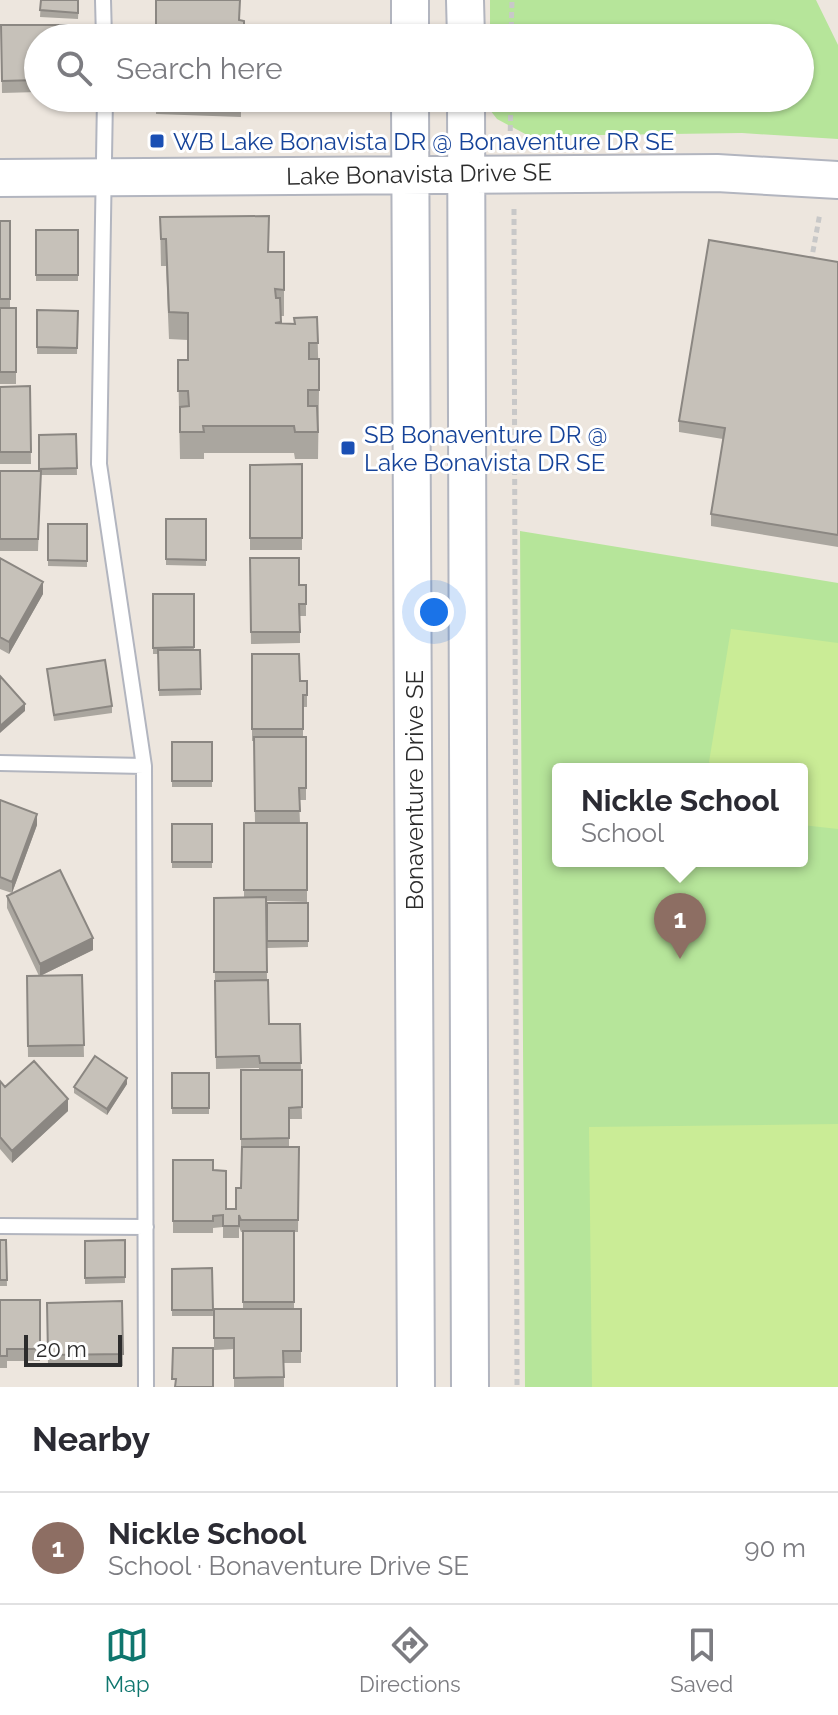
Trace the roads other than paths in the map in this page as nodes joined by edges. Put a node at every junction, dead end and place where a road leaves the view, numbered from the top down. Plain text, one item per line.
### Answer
1 (103, 0) edge
2 (410, 0) edge
3 (465, 0) edge
4 (104, 24) edge
5 (410, 24) edge
6 (466, 24) edge
7 (105, 112) edge
8 (410, 112) edge
9 (466, 112) edge
10 (411, 173) junction
11 (466, 174) junction
12 (104, 177) junction
13 (0, 178) edge
14 (830, 192) edge
15 (0, 763) edge
16 (144, 766) junction
17 (0, 1226) edge
18 (146, 1227) junction
19 (146, 1387) edge
20 (416, 1387) edge
21 (470, 1387) edge

1 - 4 lane
2 - 5 street
3 - 6 street
7 - 12 lane
8 - 10 street, Bonaventure Drive SE
9 - 11 street
10 - 11 street, Lake Bonavista Drive SE
10 - 12 street, Lake Bonavista Drive SE
10 - 20 street, Bonaventure Drive SE
11 - 14 street, Lake Bonavista Drive SE
11 - 21 street
12 - 13 street, Lake Bonavista Drive SE
12 - 16 lane
15 - 16 lane
16 - 18 lane
17 - 18 lane
18 - 19 lane

